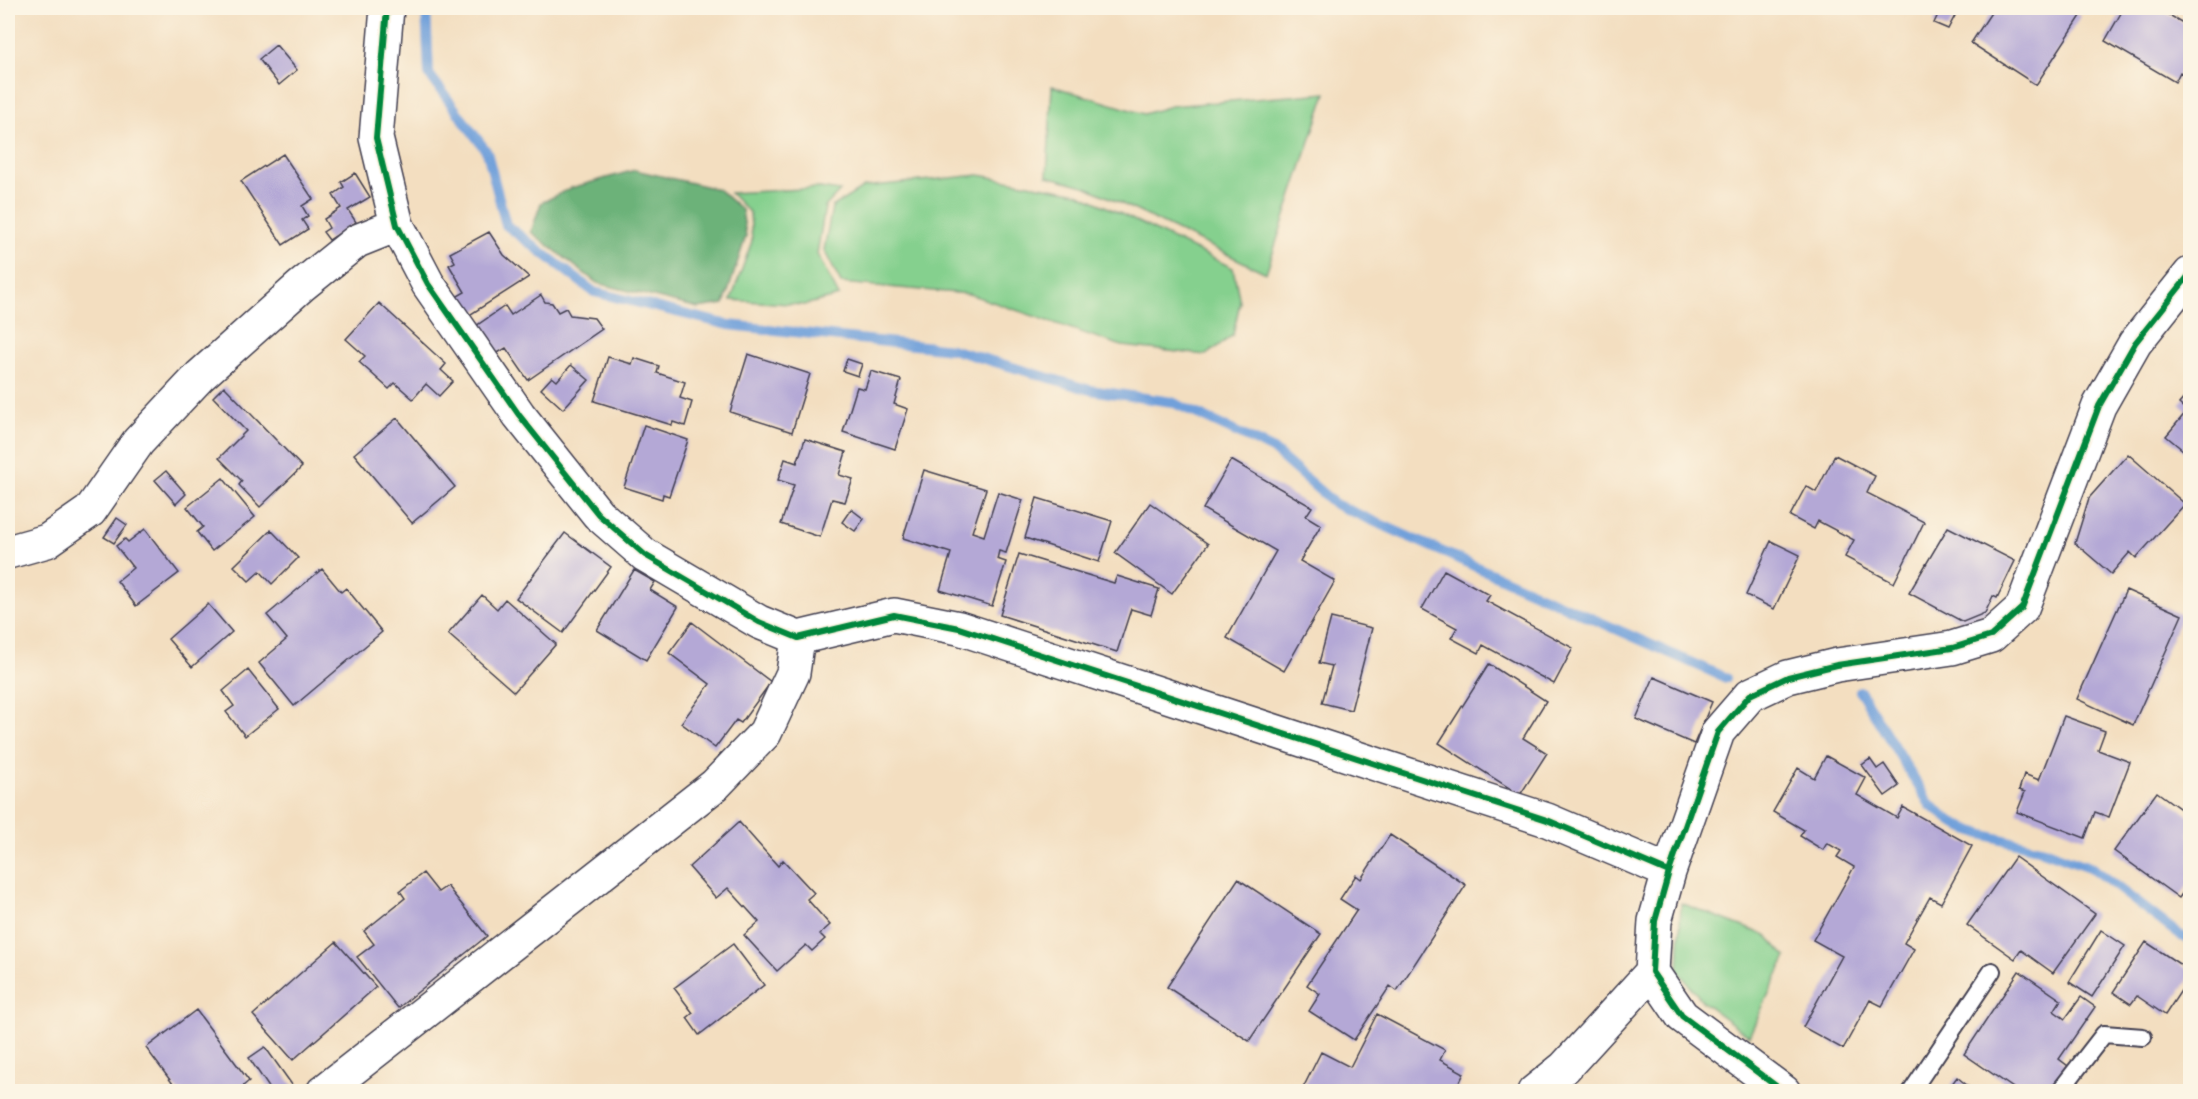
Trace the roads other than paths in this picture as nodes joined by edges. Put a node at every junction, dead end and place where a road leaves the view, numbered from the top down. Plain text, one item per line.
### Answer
1 (387, 8) edge
2 (397, 225) junction
3 (2190, 274) edge
4 (8, 552) edge
5 (798, 638) junction
6 (1669, 872) junction
7 (1992, 971) dead end
8 (1652, 972) junction
9 (2143, 1037) dead end
10 (323, 1092) edge
11 (1534, 1092) edge
12 (1784, 1092) edge
13 (1911, 1092) edge
14 (2059, 1092) edge

1 - 2 street
2 - 4 street
2 - 5 street
3 - 6 street
5 - 6 street
5 - 10 street
6 - 8 street
7 - 13 lane
8 - 11 street
8 - 12 street
9 - 14 lane

